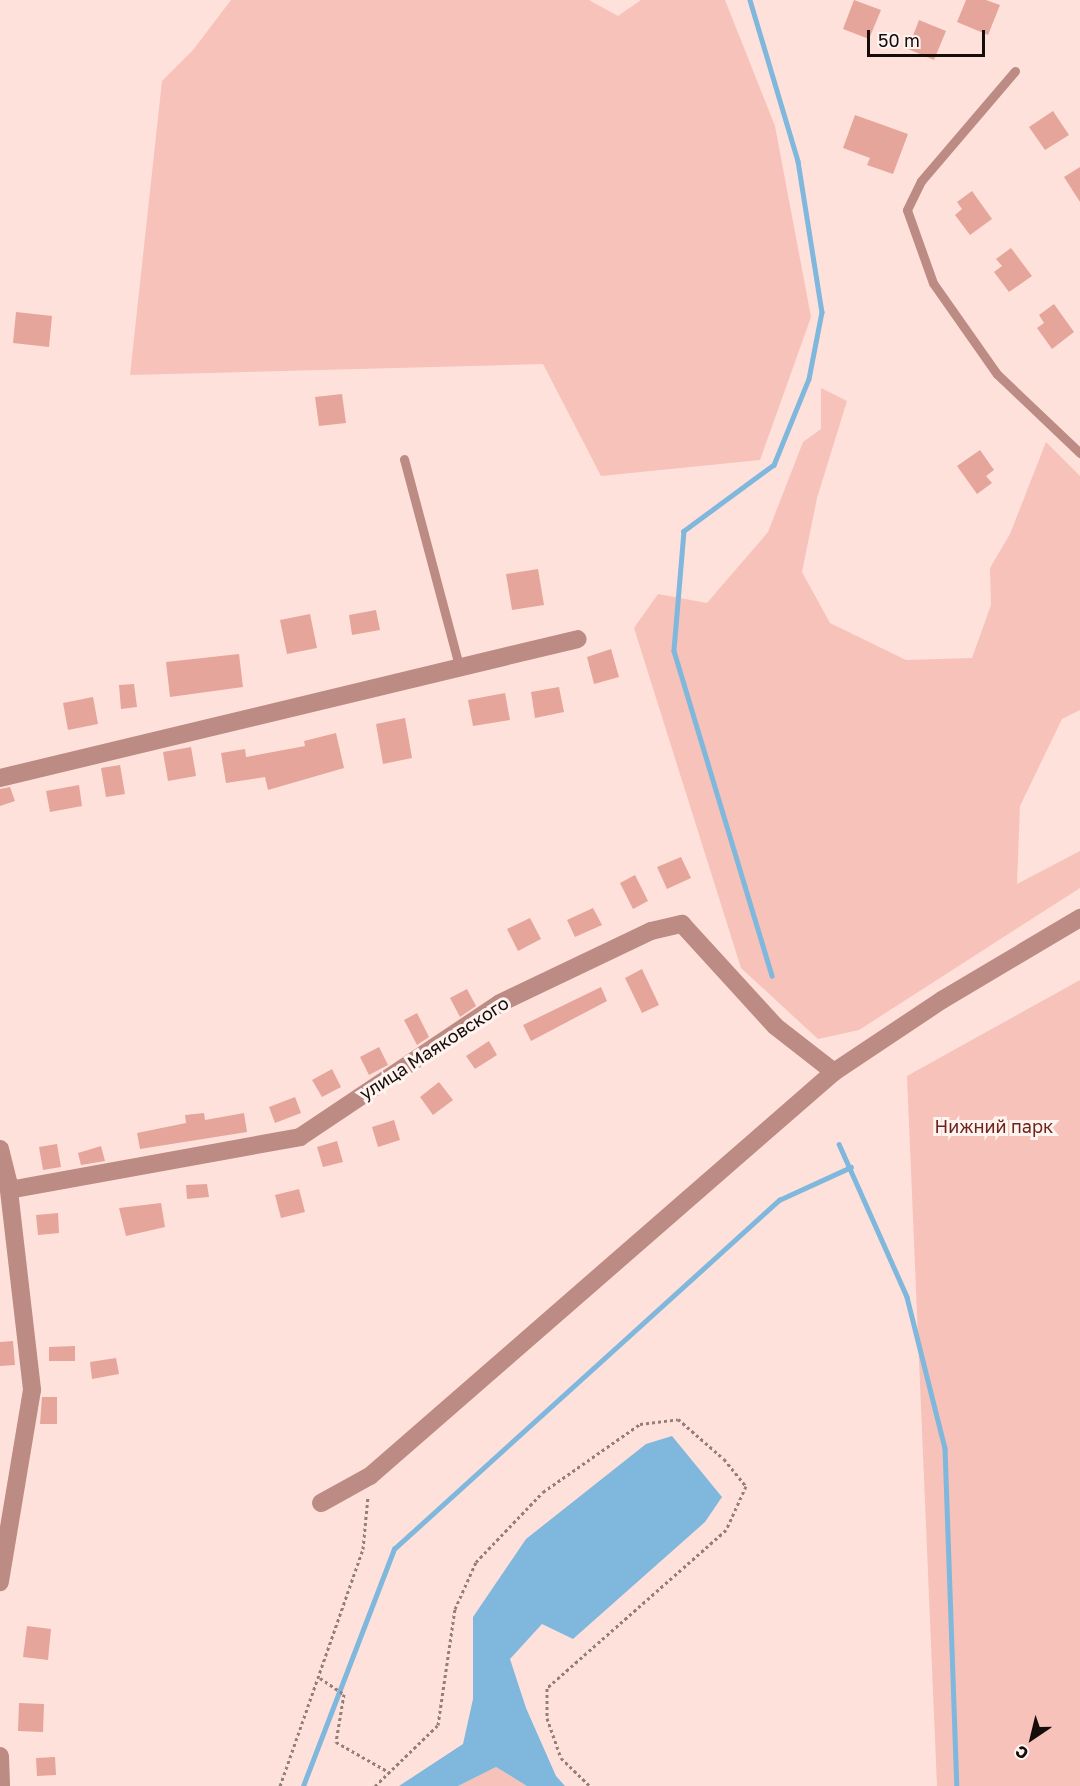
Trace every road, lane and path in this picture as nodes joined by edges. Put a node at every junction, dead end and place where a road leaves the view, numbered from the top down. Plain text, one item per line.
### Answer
1 (1015, 71) dead end
2 (1080, 453) edge
3 (404, 459) dead end
4 (578, 639) dead end
5 (460, 670) junction
6 (0, 777) edge
7 (1080, 918) edge
8 (834, 1072) junction
9 (0, 1149) edge
10 (6, 1185) edge
11 (370, 1476) junction
12 (321, 1503) dead end
13 (0, 1582) edge
14 (320, 1678) junction
15 (0, 1756) edge
16 (387, 1771) junction
17 (1, 1786) edge
18 (280, 1786) edge
19 (375, 1786) edge
20 (590, 1786) edge

1 - 2 lane
3 - 5 lane
4 - 5 street
5 - 6 street
7 - 8 street
8 - 10 street, улица Маяковского
8 - 11 street
9 - 10 street
10 - 13 street
11 - 12 street
11 - 14 path
14 - 16 path
14 - 18 path
15 - 17 street
16 - 19 path
16 - 20 path

